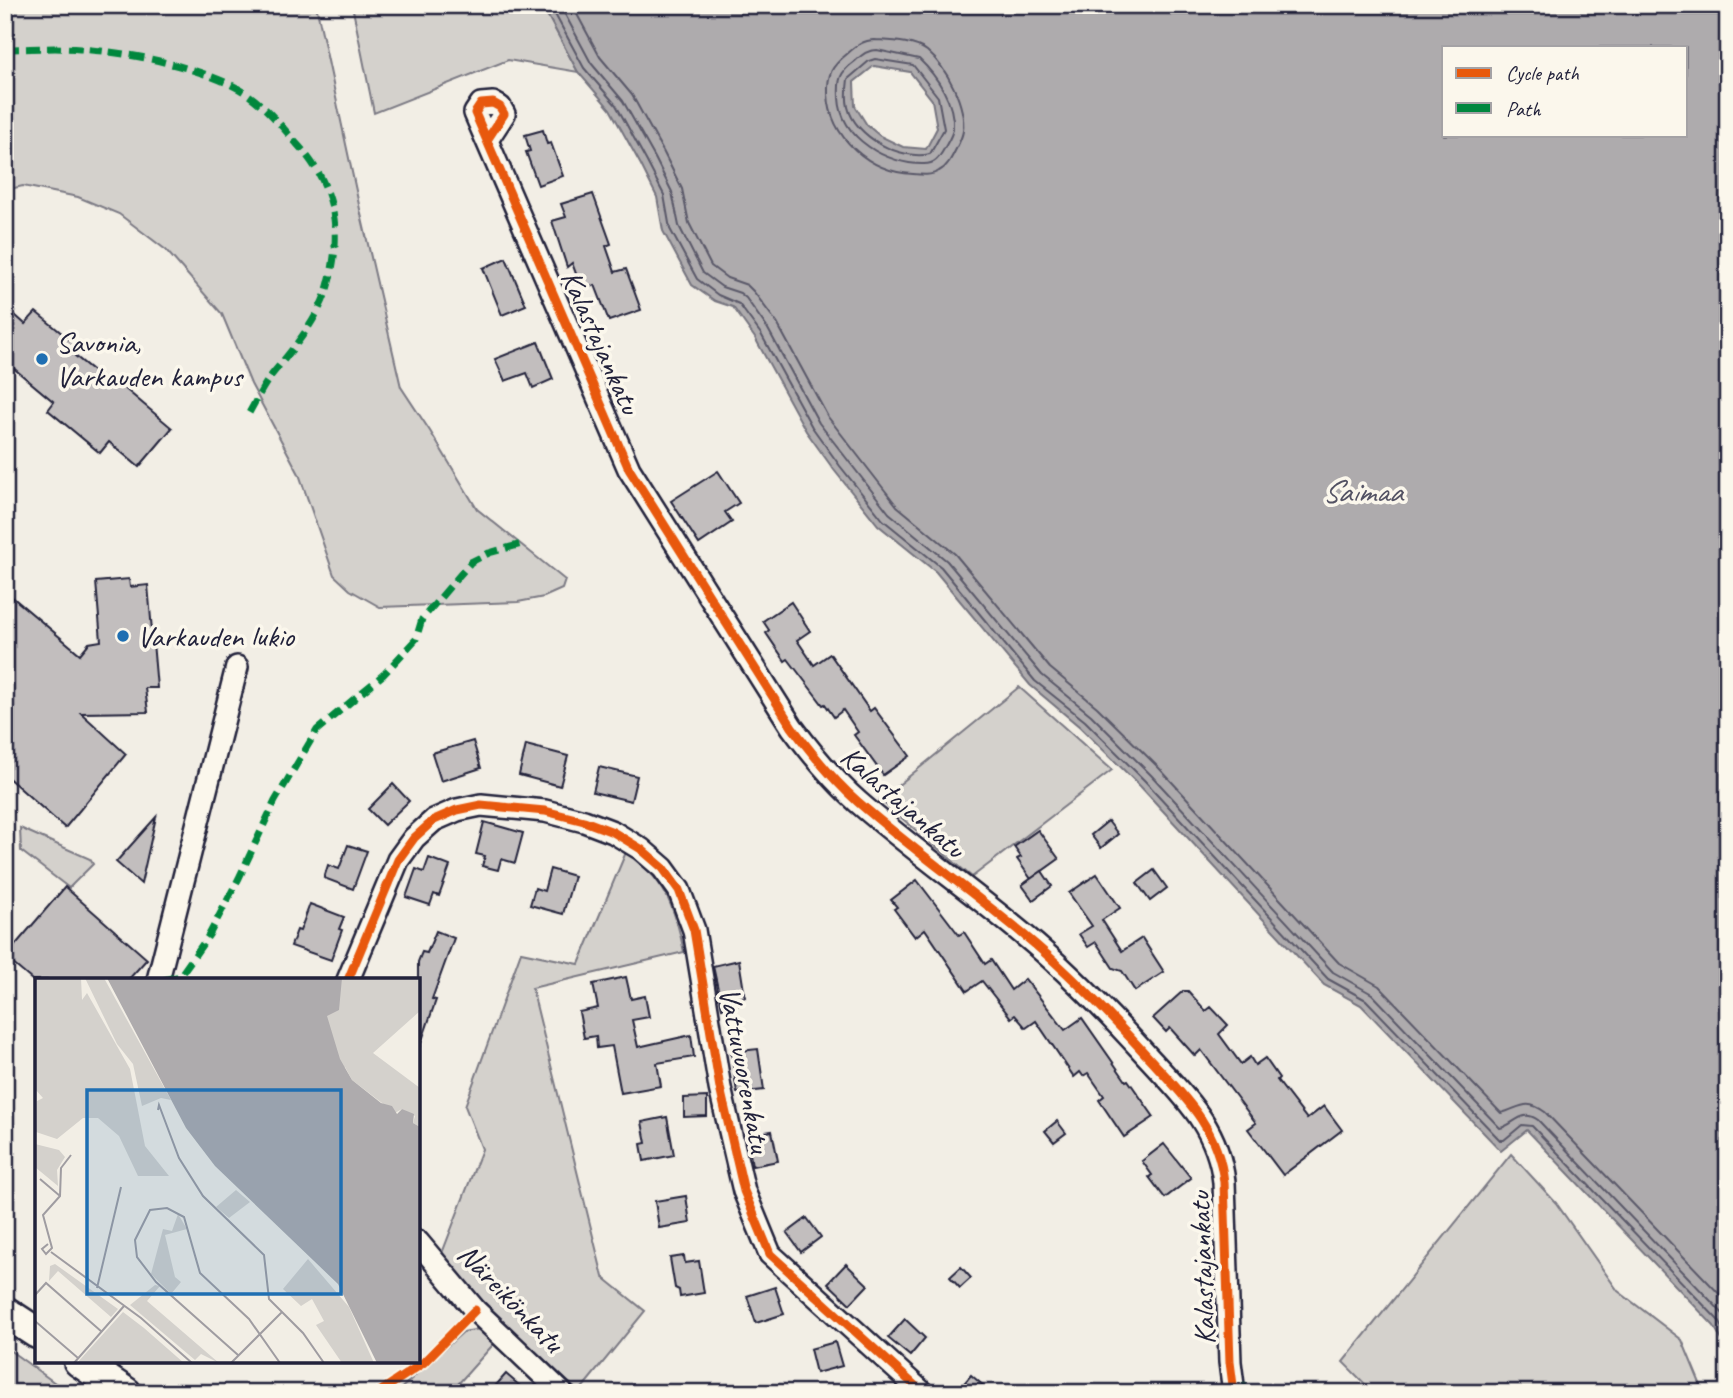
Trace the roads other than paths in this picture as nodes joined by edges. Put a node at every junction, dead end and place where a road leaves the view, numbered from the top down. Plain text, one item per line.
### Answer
1 (487, 140) dead end
2 (237, 667) dead end
3 (159, 978) edge
4 (349, 978) edge
5 (420, 1244) edge
6 (5, 1312) edge
7 (35, 1332) edge
8 (82, 1363) edge
9 (126, 1393) edge
10 (562, 1393) edge
11 (923, 1393) edge
12 (1234, 1393) edge

1 - 12 street, Kalastajankatu
2 - 3 street
4 - 11 street, Vattuvuorenkatu
5 - 10 street, Näreikönkatu
6 - 7 street
8 - 9 street

